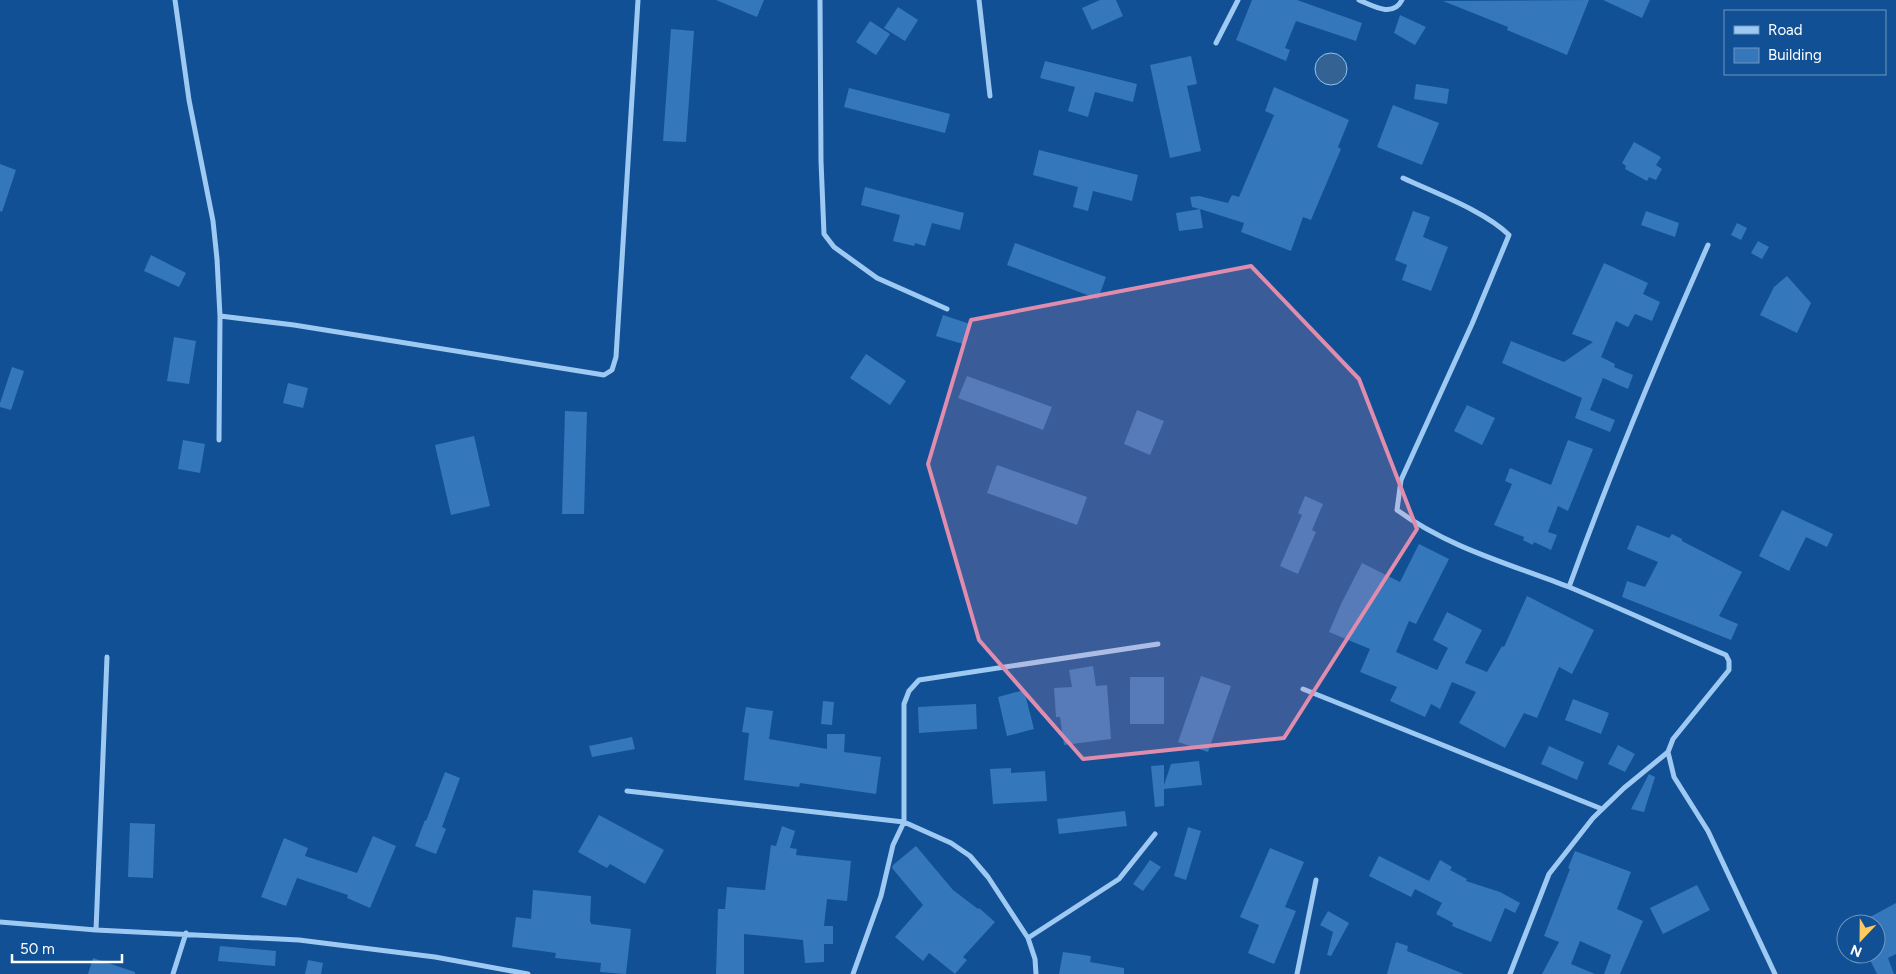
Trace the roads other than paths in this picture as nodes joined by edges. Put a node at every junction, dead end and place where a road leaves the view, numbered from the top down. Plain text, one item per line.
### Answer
1 (175, 0) edge
2 (638, 0) edge
3 (820, 0) edge
4 (979, 0) edge
5 (1238, 0) edge
6 (1359, 0) edge
7 (1402, 0) edge
8 (1216, 43) dead end
9 (990, 96) dead end
10 (1404, 178) dead end
11 (1708, 245) dead end
12 (947, 309) dead end
13 (220, 316) junction
14 (219, 440) dead end
15 (1569, 587) junction
16 (1158, 644) dead end
17 (107, 657) dead end
18 (1303, 689) dead end
19 (1668, 752) junction
20 (627, 791) dead end
21 (1602, 809) junction
22 (904, 822) junction
23 (1155, 834) dead end
24 (1316, 880) dead end
25 (0, 922) edge
26 (96, 930) junction
27 (186, 934) junction
28 (1028, 938) junction
29 (173, 974) edge
30 (528, 974) edge
31 (853, 974) edge
32 (1036, 974) edge
33 (1297, 974) edge
34 (1510, 974) edge
35 (1775, 974) edge

1 - 13 street
2 - 13 street
3 - 12 street
4 - 9 street
5 - 8 street
6 - 7 street
10 - 15 street
11 - 15 street
13 - 14 street
15 - 19 street
16 - 22 street
17 - 26 street
18 - 21 street
19 - 21 street
19 - 35 street
20 - 22 street
21 - 34 street
22 - 28 street
22 - 31 street
23 - 28 street
24 - 33 street
25 - 26 street
26 - 27 street
27 - 29 street
27 - 30 street
28 - 32 street

